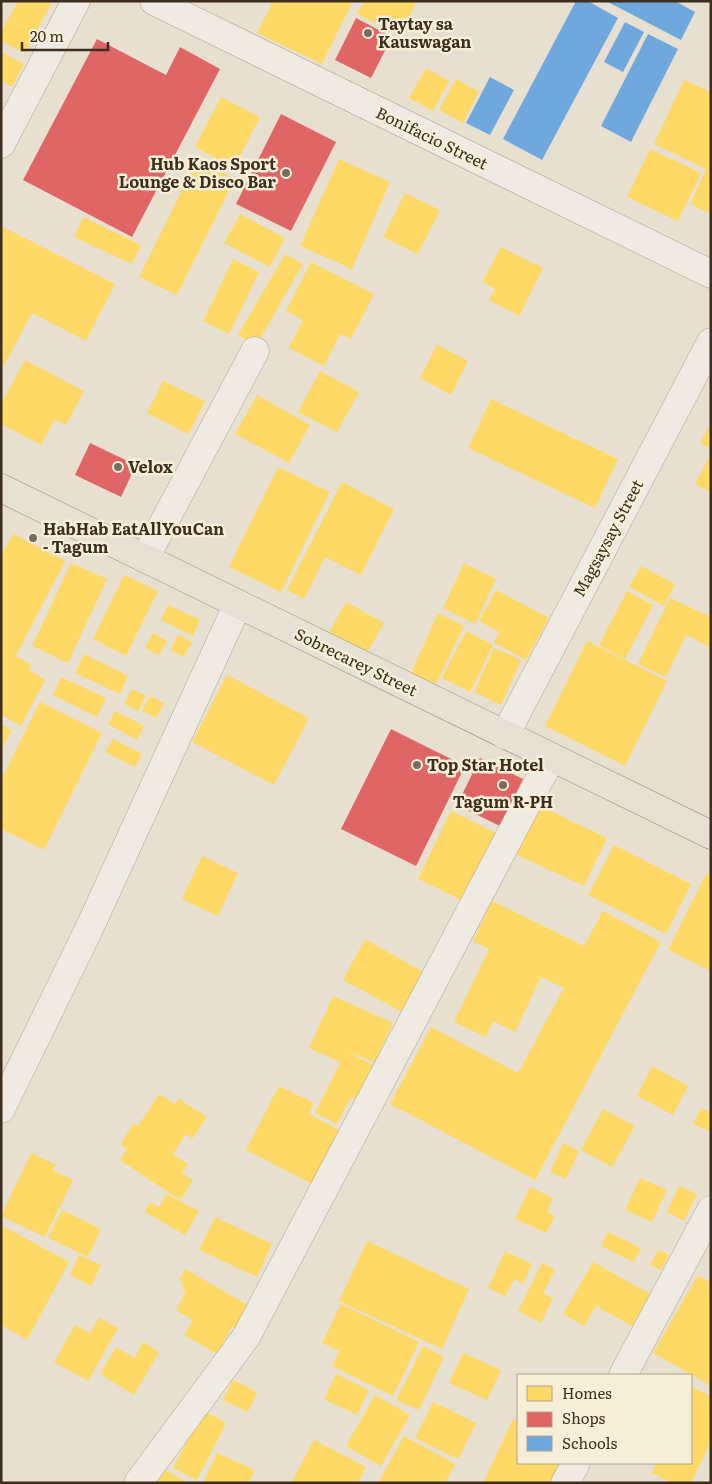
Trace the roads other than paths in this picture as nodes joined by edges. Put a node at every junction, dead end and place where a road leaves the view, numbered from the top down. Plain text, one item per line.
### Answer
1 (76, 1) edge
2 (154, 1) edge
3 (1, 144) edge
4 (711, 274) edge
5 (711, 342) edge
6 (255, 352) dead end
7 (1, 488) edge
8 (145, 558) junction
9 (238, 604) junction
10 (504, 735) junction
11 (551, 758) junction
12 (711, 835) edge
13 (1, 1109) edge
14 (711, 1210) edge
15 (624, 1374) edge
16 (575, 1464) edge
17 (138, 1483) edge
18 (565, 1483) edge

1 - 3 street
2 - 4 street, Bonifacio Street
5 - 10 street, Magsaysay Street
6 - 8 street
7 - 8 main road, Sobrecarey Street
8 - 9 main road, Sobrecarey Street
9 - 10 main road, Sobrecarey Street
9 - 13 street
10 - 11 main road, Sobrecarey Street
11 - 12 main road, Sobrecarey Street
11 - 17 street
14 - 15 street
16 - 18 street

